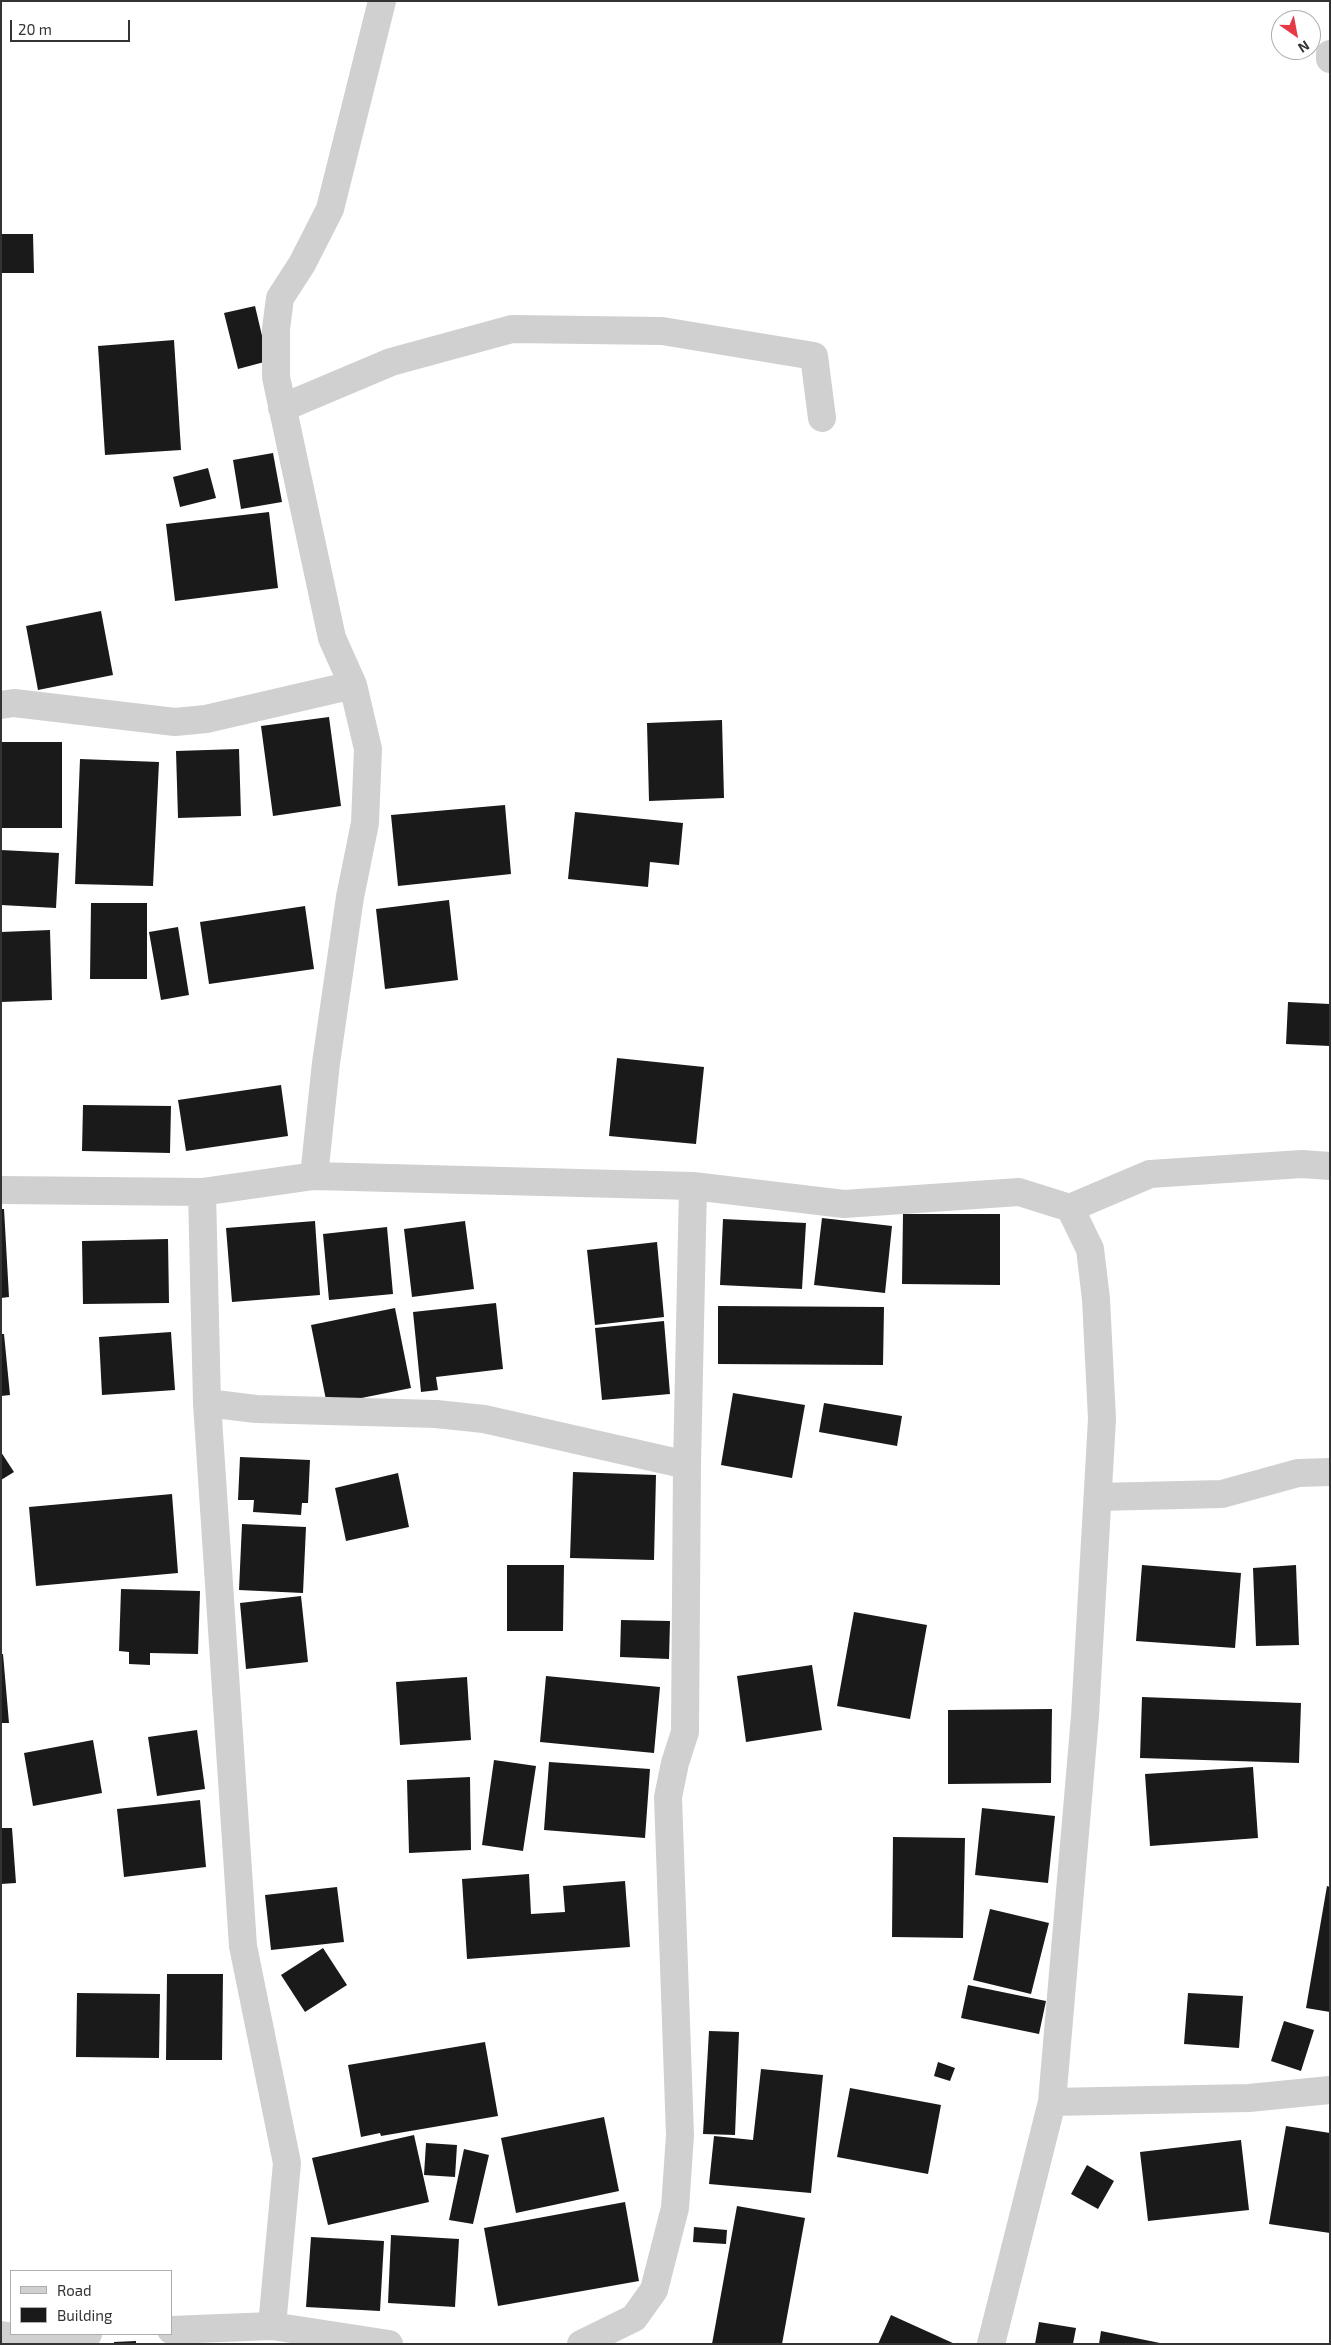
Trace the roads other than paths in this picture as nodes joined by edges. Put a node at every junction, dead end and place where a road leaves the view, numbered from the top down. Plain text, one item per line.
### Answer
1 (382, 1) edge
2 (1330, 54) edge
3 (1330, 59) edge
4 (282, 408) junction
5 (822, 418) dead end
6 (353, 685) junction
7 (1, 705) edge
8 (1330, 1166) edge
9 (314, 1176) junction
10 (693, 1186) junction
11 (1, 1190) edge
12 (202, 1192) junction
13 (1070, 1208) junction
14 (207, 1403) junction
15 (687, 1465) junction
16 (1330, 1472) edge
17 (1098, 1498) junction
18 (1330, 2090) edge
19 (1052, 2102) junction
20 (272, 2326) junction
21 (172, 2330) edge
22 (66, 2335) edge
23 (17, 2339) edge
24 (389, 2344) edge
25 (580, 2344) edge
26 (991, 2344) edge

1 - 4 street
2 - 3 street
4 - 5 street
4 - 6 street
6 - 7 street
6 - 9 street
8 - 13 street
9 - 10 street
9 - 12 street
10 - 13 street
10 - 15 street
11 - 12 street
12 - 14 street
13 - 17 street
14 - 15 street
14 - 20 street
15 - 25 street
16 - 17 street
17 - 19 street
18 - 19 street
19 - 26 street
20 - 21 street
20 - 24 street
22 - 23 street

